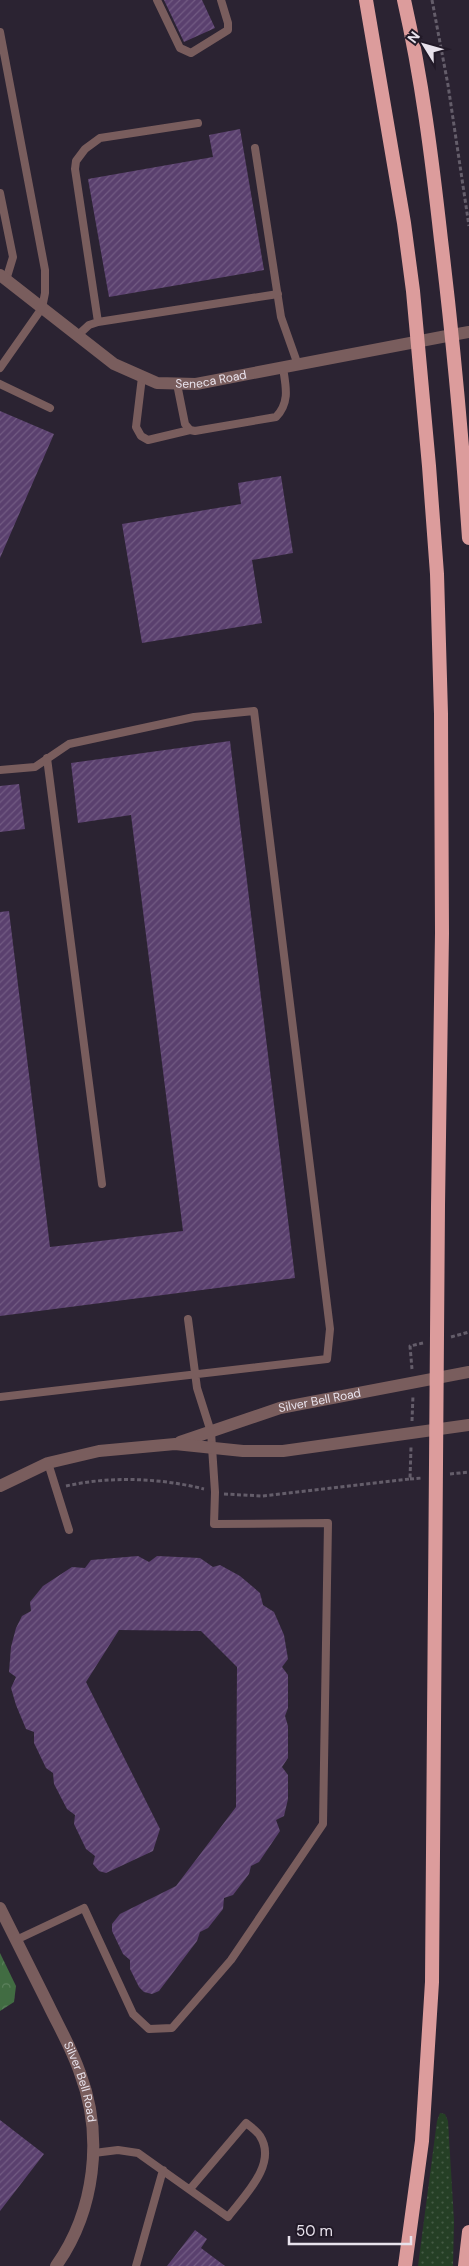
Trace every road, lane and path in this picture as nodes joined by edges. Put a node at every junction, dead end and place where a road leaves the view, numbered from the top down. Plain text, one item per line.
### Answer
1 (157, 0) edge
2 (221, 0) edge
3 (366, 0) edge
4 (404, 0) edge
5 (432, 0) edge
6 (0, 32) edge
7 (198, 123) dead end
8 (255, 148) dead end
9 (0, 193) edge
10 (469, 226) edge
11 (3, 277) edge
12 (278, 294) junction
13 (42, 308) junction
14 (98, 322) junction
15 (469, 332) edge
16 (452, 334) junction
17 (77, 336) junction
18 (418, 343) junction
19 (298, 365) junction
20 (0, 368) edge
21 (283, 368) junction
22 (142, 377) junction
23 (0, 384) edge
24 (177, 384) junction
25 (50, 408) dead end
26 (190, 430) junction
27 (469, 538) edge
28 (47, 758) junction
29 (0, 770) edge
30 (102, 1184) dead end
31 (188, 1319) dead end
32 (469, 1372) edge
33 (196, 1375) junction
34 (438, 1380) junction
35 (0, 1397) edge
36 (469, 1424) edge
37 (436, 1430) junction
38 (211, 1432) junction
39 (176, 1444) junction
40 (212, 1448) junction
41 (48, 1463) junction
42 (0, 1486) edge
43 (69, 1530) dead end
44 (0, 1908) edge
45 (16, 1940) junction
46 (94, 2153) junction
47 (163, 2170) junction
48 (190, 2189) junction
49 (469, 2232) edge
50 (56, 2266) edge
51 (136, 2266) edge
52 (405, 2266) edge
53 (465, 2266) edge

1 - 2 lane
3 - 18 highway
4 - 16 highway
5 - 10 path
6 - 13 lane
7 - 14 lane
8 - 12 lane
9 - 11 lane
11 - 13 street, Seneca Road
12 - 14 lane
12 - 19 lane
13 - 17 street, Seneca Road
13 - 20 lane
14 - 17 lane
15 - 16 street, Seneca Road
16 - 18 street, Seneca Road
16 - 27 highway
17 - 22 street, Seneca Road
18 - 19 street, Seneca Road
18 - 34 highway
19 - 21 street, Seneca Road
21 - 24 street, Seneca Road
21 - 26 lane
22 - 24 street, Seneca Road
22 - 26 lane
23 - 25 lane
24 - 26 lane
28 - 29 lane
28 - 30 lane
28 - 33 lane
31 - 33 lane
32 - 34 street, Silver Bell Road
33 - 35 lane
33 - 38 lane
34 - 37 highway
34 - 38 street, Silver Bell Road
36 - 37 street, Silver Bell Road
37 - 40 street, Silver Bell Road
37 - 52 highway
38 - 39 street, Silver Bell Road
38 - 40 lane
39 - 40 street, Silver Bell Road
39 - 41 street, Silver Bell Road
40 - 45 lane
41 - 42 street, Silver Bell Road
41 - 43 lane
44 - 45 street, Silver Bell Road
45 - 46 street, Silver Bell Road
46 - 47 lane
46 - 50 street, Silver Bell Road
47 - 48 lane
47 - 51 lane
48 - 48 lane
49 - 53 highway

